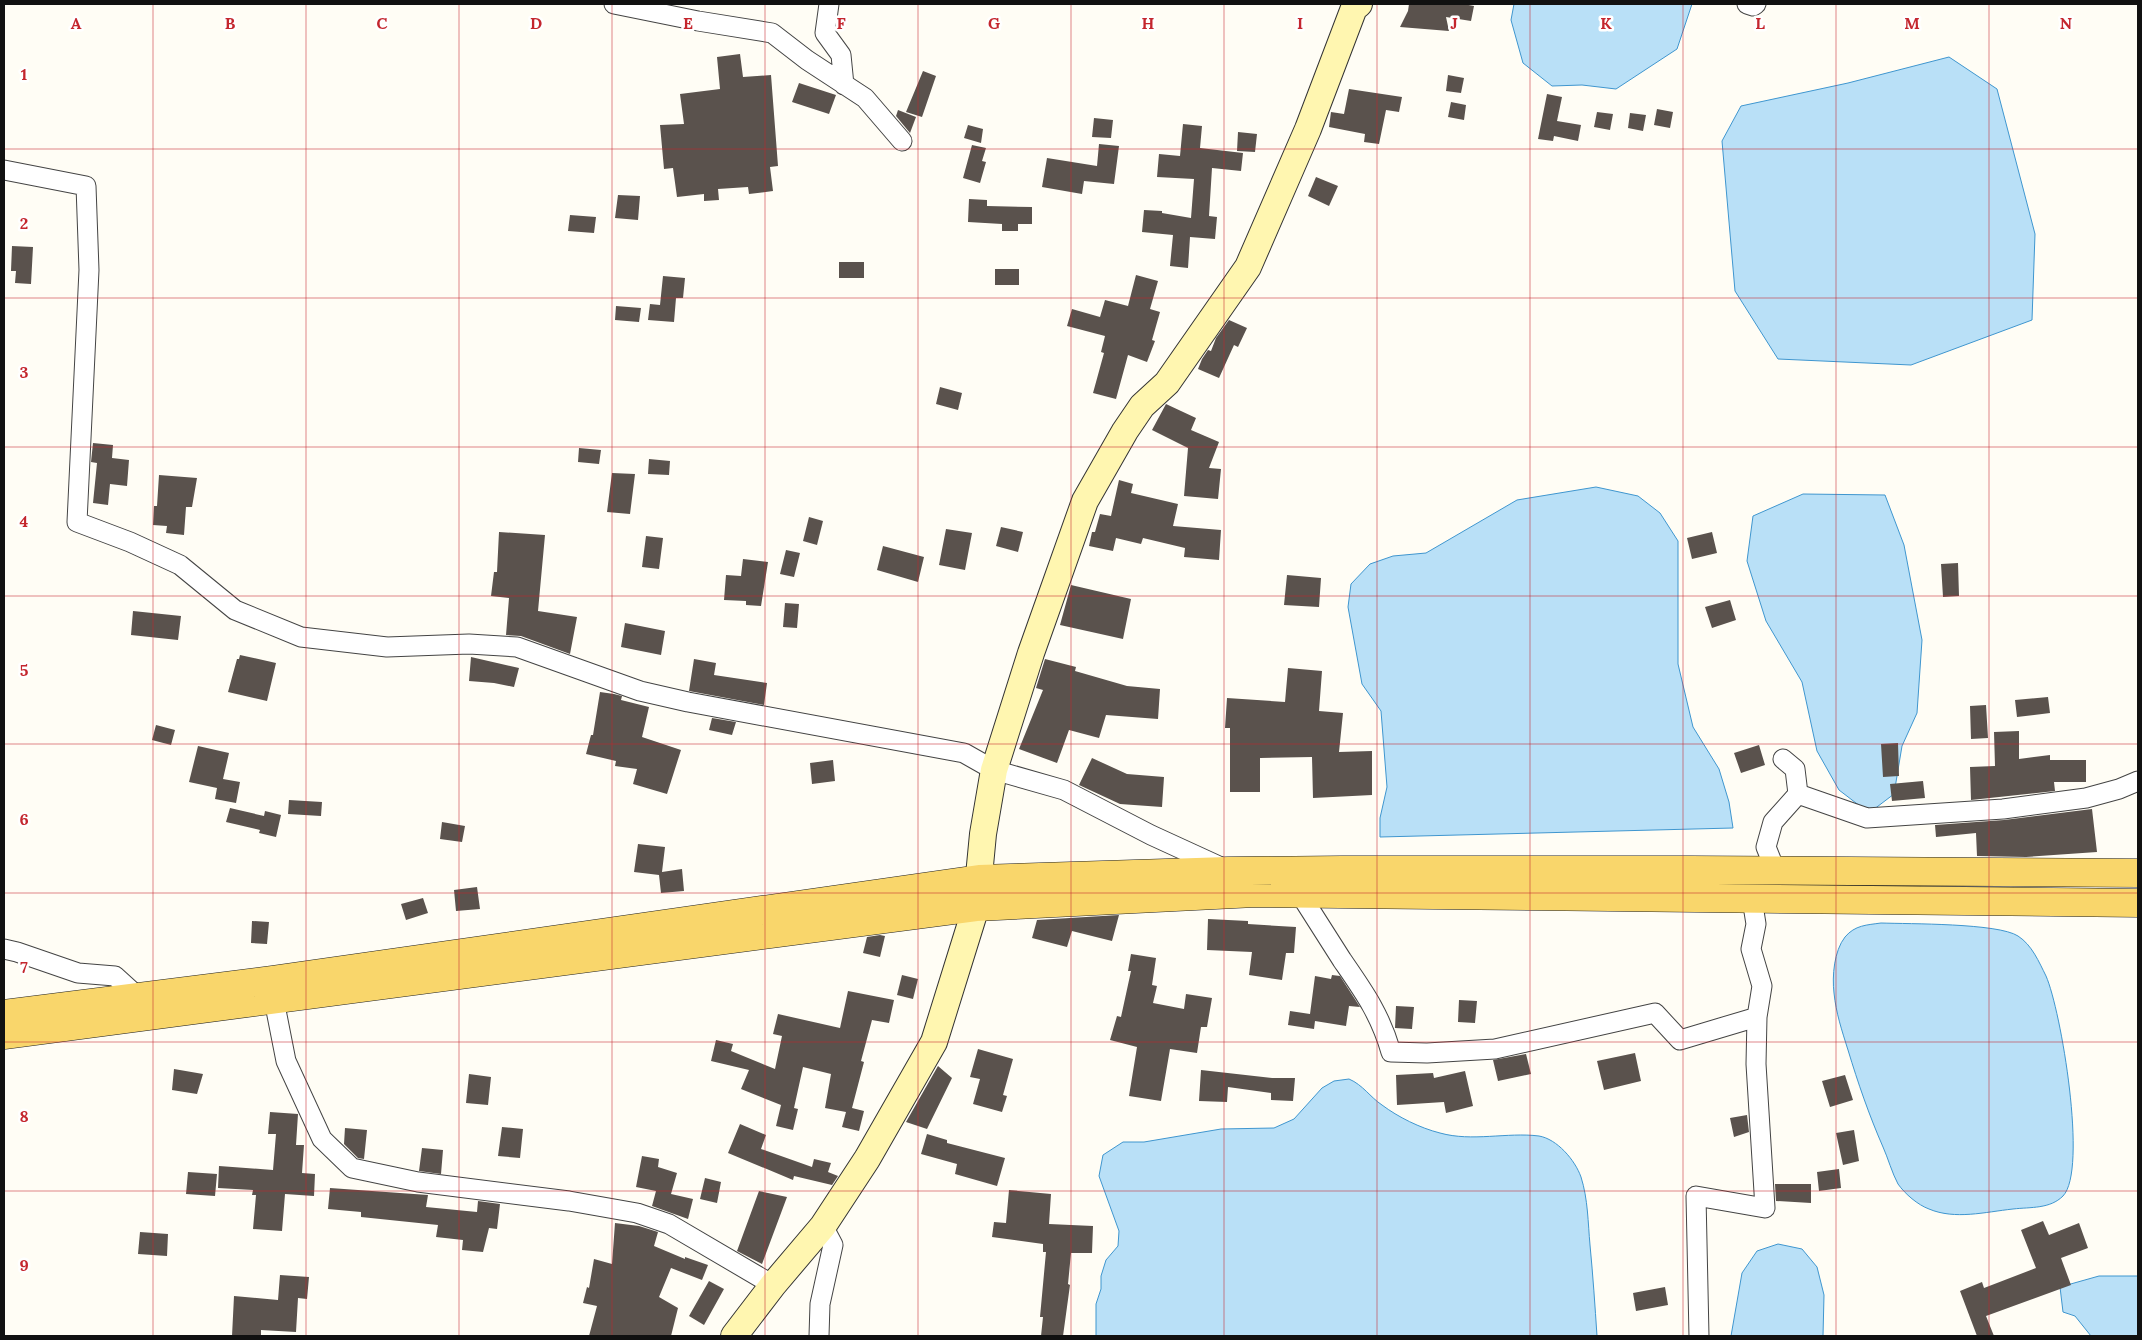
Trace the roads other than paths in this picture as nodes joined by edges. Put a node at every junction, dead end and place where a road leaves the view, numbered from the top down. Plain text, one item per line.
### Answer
1 (614, 4) edge
2 (830, 4) edge
3 (1359, 4) edge
4 (1747, 4) edge
5 (1756, 4) edge
6 (844, 84) junction
7 (902, 142) dead end
8 (4, 170) edge
9 (1783, 759) dead end
10 (994, 770) junction
11 (2138, 781) edge
12 (1798, 794) junction
13 (1228, 871) junction
14 (1776, 872) junction
15 (2138, 873) edge
16 (979, 880) junction
17 (1296, 882) junction
18 (1752, 898) junction
19 (2138, 903) edge
20 (976, 907) junction
21 (4, 949) edge
22 (273, 990) junction
23 (137, 996) junction
24 (4, 1014) edge
25 (1757, 1017) junction
26 (4, 1034) edge
27 (823, 1226) junction
28 (773, 1285) junction
29 (734, 1336) edge
30 (819, 1336) edge
31 (1699, 1336) edge

1 - 6 street
2 - 6 street
3 - 10 main road
4 - 5 street
6 - 7 street
8 - 10 street
9 - 12 street
10 - 13 street
10 - 16 main road
11 - 12 street
12 - 14 street
13 - 16 main road
13 - 17 main road
14 - 15 main road
14 - 17 main road
16 - 20 main road
16 - 22 main road
17 - 18 main road
17 - 20 main road
17 - 25 street
18 - 19 main road
18 - 25 street
20 - 22 main road
20 - 27 main road
21 - 23 street
22 - 23 main road
22 - 26 main road
22 - 28 street
23 - 24 main road
25 - 31 street
27 - 28 main road
27 - 30 street
28 - 29 main road

